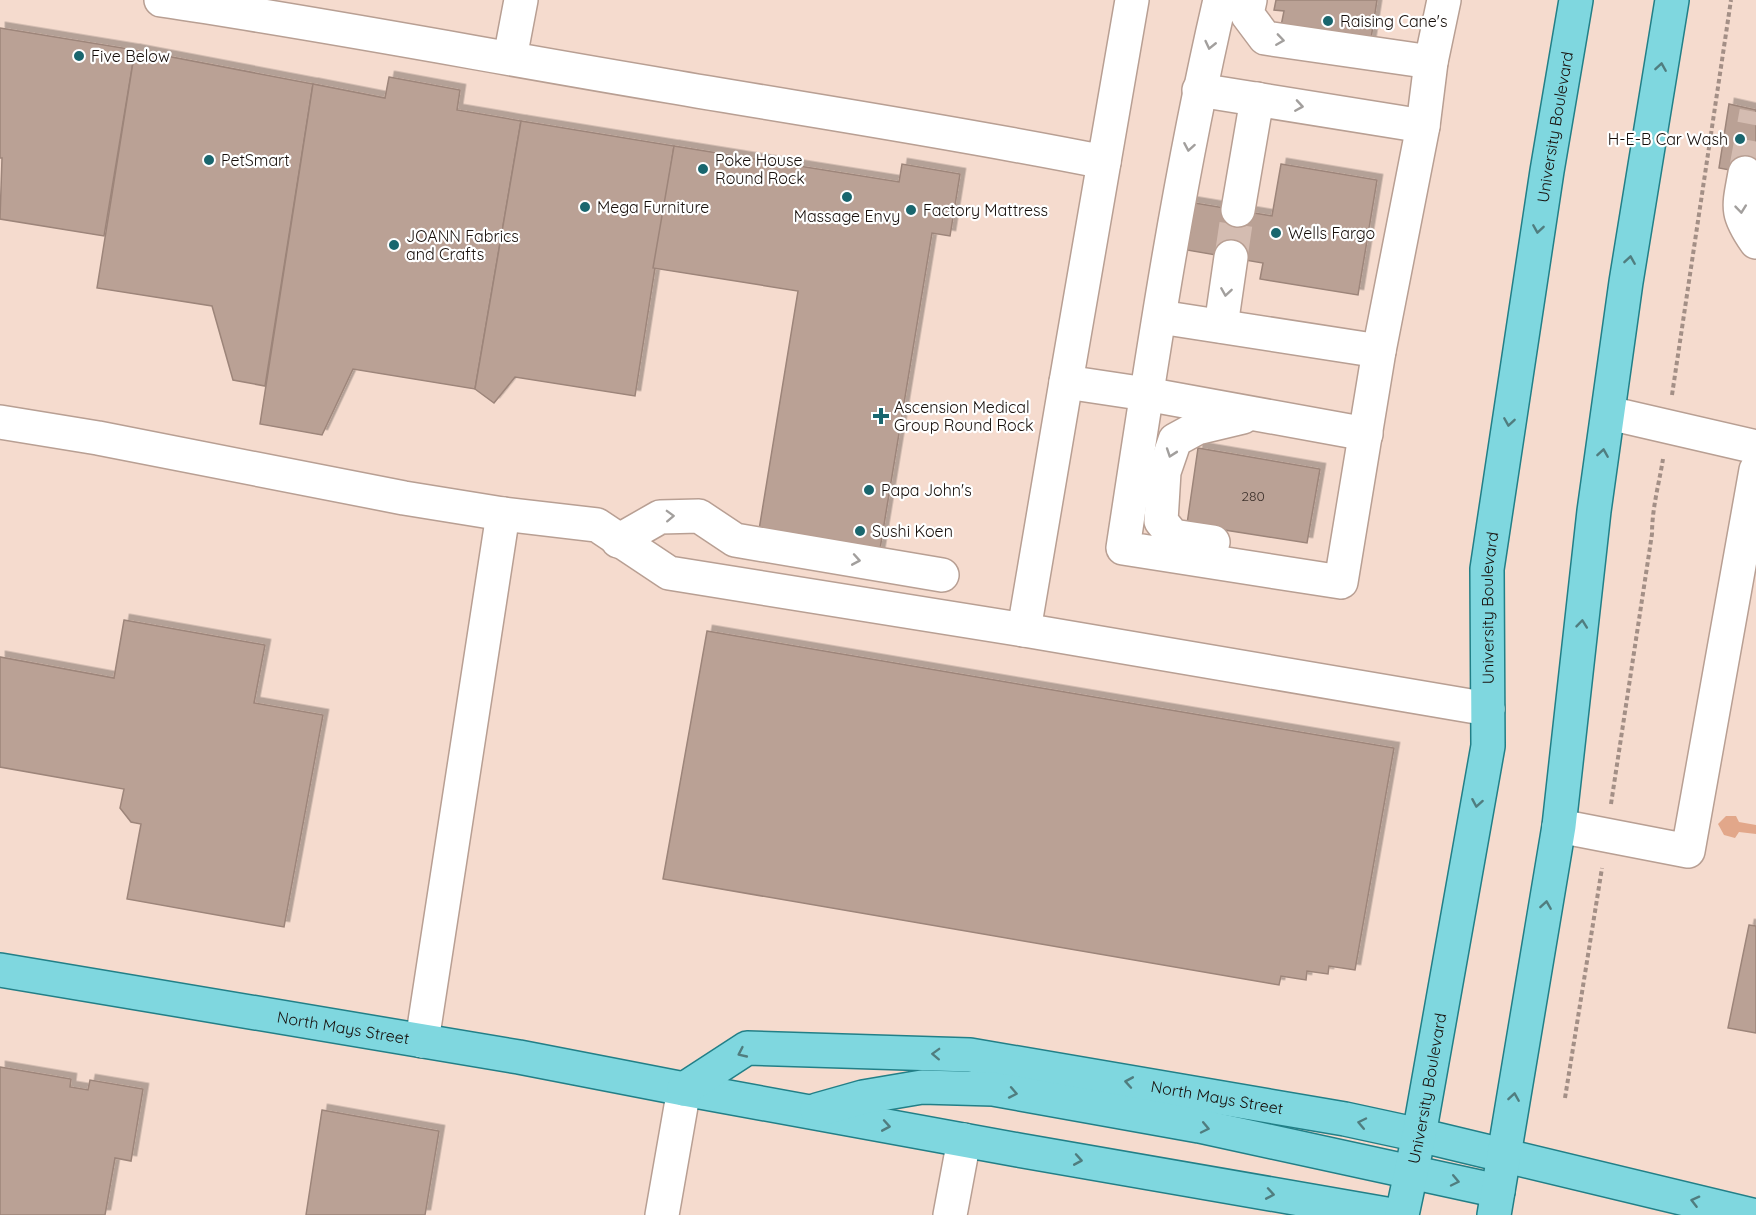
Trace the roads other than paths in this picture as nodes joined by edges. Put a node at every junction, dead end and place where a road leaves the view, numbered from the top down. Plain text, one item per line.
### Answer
1 (161, 0) edge
2 (521, 0) edge
3 (1132, 0) edge
4 (1220, 0) edge
5 (1250, 0) edge
6 (1444, 0) edge
7 (1576, 0) edge
8 (1672, 0) edge
9 (510, 58) junction
10 (1431, 62) junction
11 (1199, 90) junction
12 (1257, 99) junction
13 (1423, 126) junction
14 (1104, 162) junction
15 (1745, 173) tunnel mouth
16 (1238, 210) tunnel mouth
17 (1756, 242) edge
18 (1231, 257) tunnel mouth
19 (1160, 317) junction
20 (1221, 326) junction
21 (1379, 351) junction
22 (1066, 382) junction
23 (1146, 393) junction
24 (1257, 413) junction
25 (1609, 413) junction
26 (0, 422) edge
27 (1366, 434) junction
28 (1756, 447) edge
29 (1756, 470) edge
30 (503, 514) junction
31 (618, 540) junction
32 (1344, 564) junction
33 (942, 575) dead end
34 (1024, 630) junction
35 (1488, 709) junction
36 (1559, 826) junction
37 (0, 970) edge
38 (422, 1041) junction
39 (684, 1089) junction
40 (811, 1112) junction
41 (1419, 1135) junction
42 (964, 1140) junction
43 (1504, 1155) junction
44 (1411, 1172) junction
45 (1496, 1203) edge
46 (662, 1215) edge
47 (950, 1215) edge
48 (1392, 1215) edge
49 (1402, 1215) edge
50 (1752, 1215) edge

1 - 9 lane
2 - 9 lane
3 - 14 lane
4 -> 11 lane
5 -> 10 lane
6 - 10 lane
7 -> 35 main road, University Boulevard
25 -> 8 main road
9 - 14 lane
10 - 13 lane
11 - 12 lane
11 -> 19 lane
12 -> 13 lane
12 - 16 lane
13 - 21 lane
14 - 22 lane
15 -> 17 lane
18 -> 20 lane
19 - 20 lane
19 - 23 lane
20 - 21 lane
21 - 27 lane
22 - 23 lane
22 - 34 lane
23 - 24 lane
23 - 32 lane
24 - 27 lane
24 -> 32 lane
25 - 28 lane
36 -> 25 main road
26 - 30 lane
27 - 32 lane
29 - 36 lane
30 - 31 lane
30 - 38 lane
31 -> 33 lane
31 - 34 lane
34 - 35 lane
35 -> 41 main road, University Boulevard
43 -> 36 main road
37 - 38 main road, North Mays Street
38 - 39 main road, North Mays Street
39 - 40 main road, North Mays Street
41 -> 39 main road, North Mays Street
39 - 46 lane
40 -> 42 main road, North Mays Street
40 -> 44 main road, North Mays Street
41 - 43 main road, North Mays Street
41 - 44 main road, University Boulevard
42 - 47 lane
42 -> 48 main road, North Mays Street
43 - 45 main road
50 -> 43 main road, North Mays Street
44 -> 45 main road, North Mays Street
44 - 49 main road, University Boulevard

